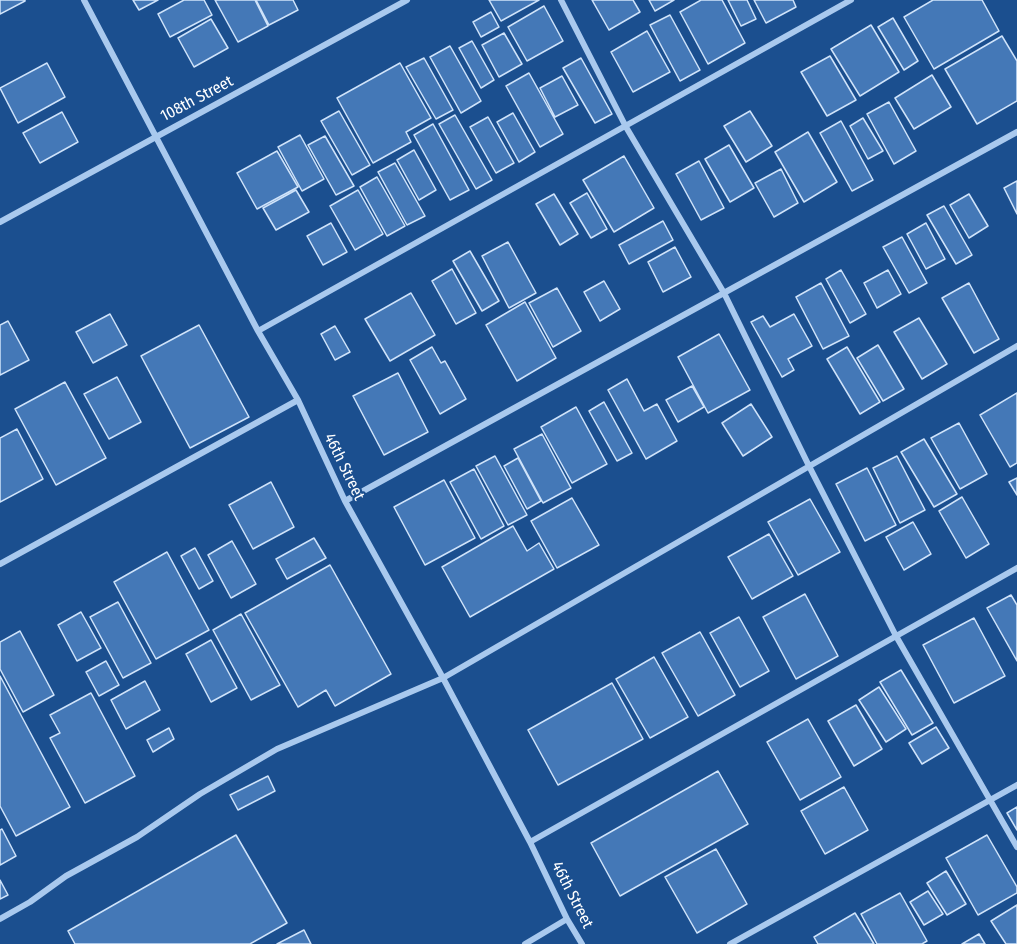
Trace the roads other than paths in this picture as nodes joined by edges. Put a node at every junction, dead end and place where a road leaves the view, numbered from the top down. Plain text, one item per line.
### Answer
1 (84, 0) edge
2 (407, 0) edge
3 (561, 0) edge
4 (851, 0) edge
5 (626, 127) junction
6 (1017, 132) edge
7 (155, 137) junction
8 (0, 222) edge
9 (724, 293) junction
10 (258, 331) junction
11 (1017, 346) edge
12 (297, 400) junction
13 (809, 466) junction
14 (345, 501) junction
15 (0, 564) edge
16 (1017, 568) edge
17 (896, 636) junction
18 (443, 678) junction
19 (1017, 785) edge
20 (991, 799) junction
21 (530, 842) junction
22 (1017, 847) edge
23 (0, 919) edge
24 (567, 919) junction
25 (525, 944) edge
26 (582, 944) edge
27 (730, 944) edge

1 - 7 street, 46th Street
2 - 7 street, 108th Street
3 - 5 street
4 - 5 street
5 - 9 street
5 - 10 street
6 - 9 street
7 - 8 street, 108th Street
7 - 10 street, 46th Street
9 - 13 street
9 - 14 street
10 - 12 street, 46th Street
11 - 13 street
12 - 14 street, 46th Street
12 - 15 street
13 - 17 street
13 - 18 street
14 - 18 street, 46th Street
16 - 17 street
17 - 20 street
17 - 21 street
18 - 21 street, 46th Street
18 - 23 street
19 - 20 street
20 - 22 street
20 - 27 street
21 - 24 street, 46th Street
24 - 25 street
24 - 26 street, 46th Street

